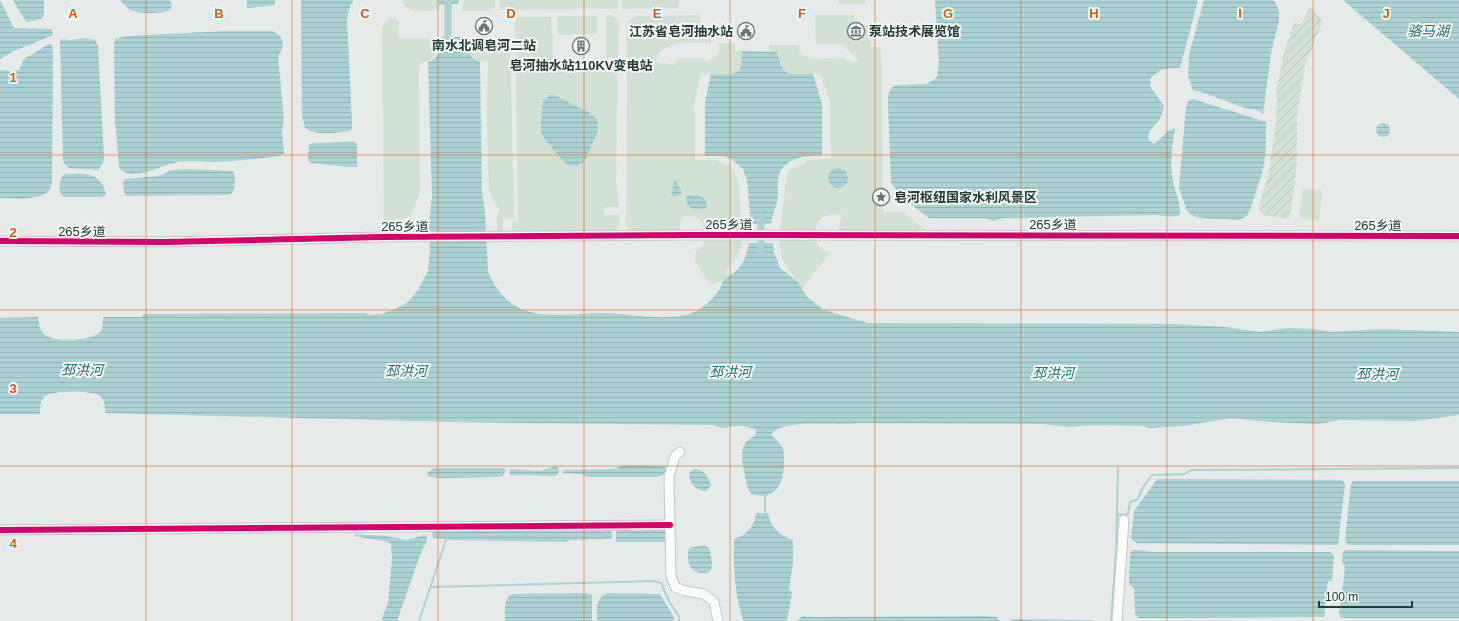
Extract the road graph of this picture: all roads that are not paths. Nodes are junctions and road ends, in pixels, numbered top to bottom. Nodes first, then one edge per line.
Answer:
1 (1459, 236) edge
2 (0, 241) edge
3 (680, 452) dead end
4 (1124, 520) dead end
5 (670, 525) junction
6 (0, 530) edge
7 (718, 621) edge
8 (1117, 621) edge

1 - 2 street, 265乡道
3 - 5 street
4 - 8 street
5 - 6 street
5 - 7 street

